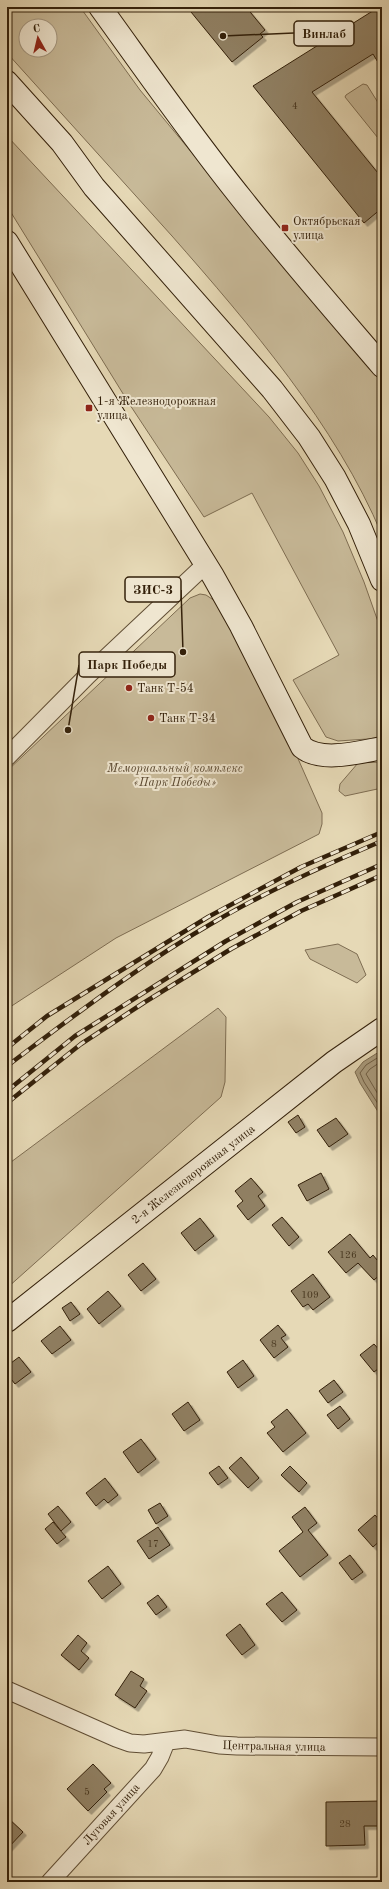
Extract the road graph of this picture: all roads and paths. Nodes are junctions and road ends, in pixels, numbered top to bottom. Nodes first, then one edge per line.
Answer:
1 (100, 7) edge
2 (7, 82) edge
3 (7, 105) edge
4 (94, 187) junction
5 (7, 242) edge
6 (382, 366) edge
7 (206, 564) junction
8 (382, 580) edge
9 (382, 748) edge
10 (7, 757) edge
11 (382, 1029) edge
12 (7, 1321) edge
13 (7, 1690) edge
14 (166, 1742) junction
15 (382, 1748) edge
16 (50, 1882) edge

1 - 6 street
2 - 4 street
3 - 4 street
4 - 8 street
5 - 7 street
7 - 9 street
7 - 10 street
11 - 12 street, 2-я Железнодорожная улица
13 - 14 street, Центральная улица
14 - 15 street, Центральная улица
14 - 16 street, Луговая улица

